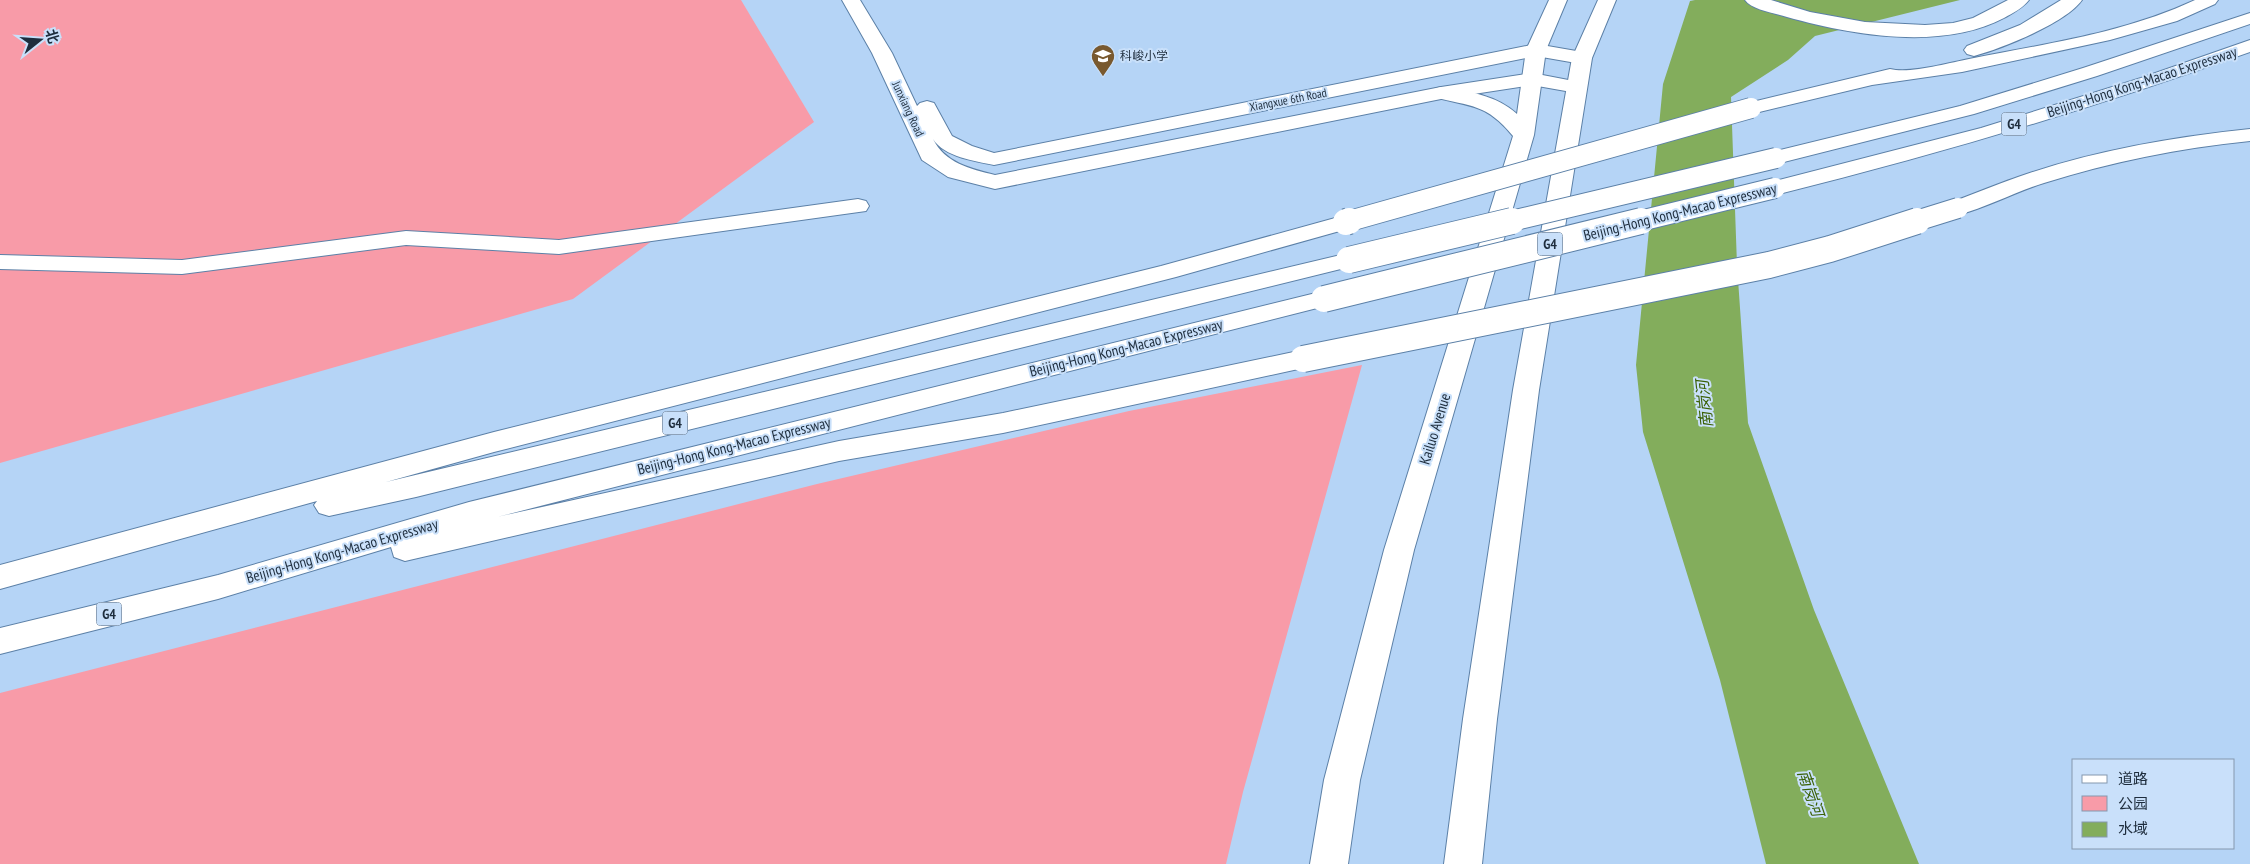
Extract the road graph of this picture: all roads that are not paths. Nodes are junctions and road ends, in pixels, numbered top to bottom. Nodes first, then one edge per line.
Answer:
1 (851, 0) edge
2 (872, 0) edge
3 (1558, 0) edge
4 (1606, 0) edge
5 (1754, 0) edge
6 (2020, 0) edge
7 (2073, 0) edge
8 (2209, 0) edge
9 (2250, 18) edge
10 (2250, 46) edge
11 (1536, 50) junction
12 (1582, 58) junction
13 (1532, 79) junction
14 (1874, 80) junction
15 (1577, 87) junction
16 (1441, 93) junction
17 (2248, 123) edge
18 (1524, 135) junction
19 (994, 159) joint
20 (995, 182) joint
21 (858, 206) dead end
22 (0, 262) edge
23 (0, 577) edge
24 (218, 587) junction
25 (0, 641) edge
26 (1329, 864) edge
27 (1464, 864) edge

1 - 20 main road, Junxiang Road
2 - 19 main road, Junxiang Road
3 - 11 main road, Kailuo Avenue
4 - 12 main road
5 - 6 main road
7 - 14 main road
8 - 14 main road
9 - 23 main road, Beijing-Hong Kong-Macao Expressway / G4, bridge
10 - 24 main road, Beijing-Hong Kong-Macao Expressway / G4, bridge
11 - 12 main road, Xiangxue 6th Road
11 - 13 main road, Kailuo Avenue
11 - 19 main road, Xiangxue 6th Road
12 - 15 main road
13 - 15 main road, Xiangxue 6th Road
13 - 16 main road, Xiangxue 6th Road
13 - 18 main road, Kailuo Avenue
14 - 23 main road, bridge
15 - 27 main road
16 - 18 main road
16 - 20 main road, Xiangxue 6th Road
17 - 24 main road, bridge
18 - 26 main road, Kailuo Avenue
21 - 22 main road
24 - 25 main road, Beijing-Hong Kong-Macao Expressway / G4

